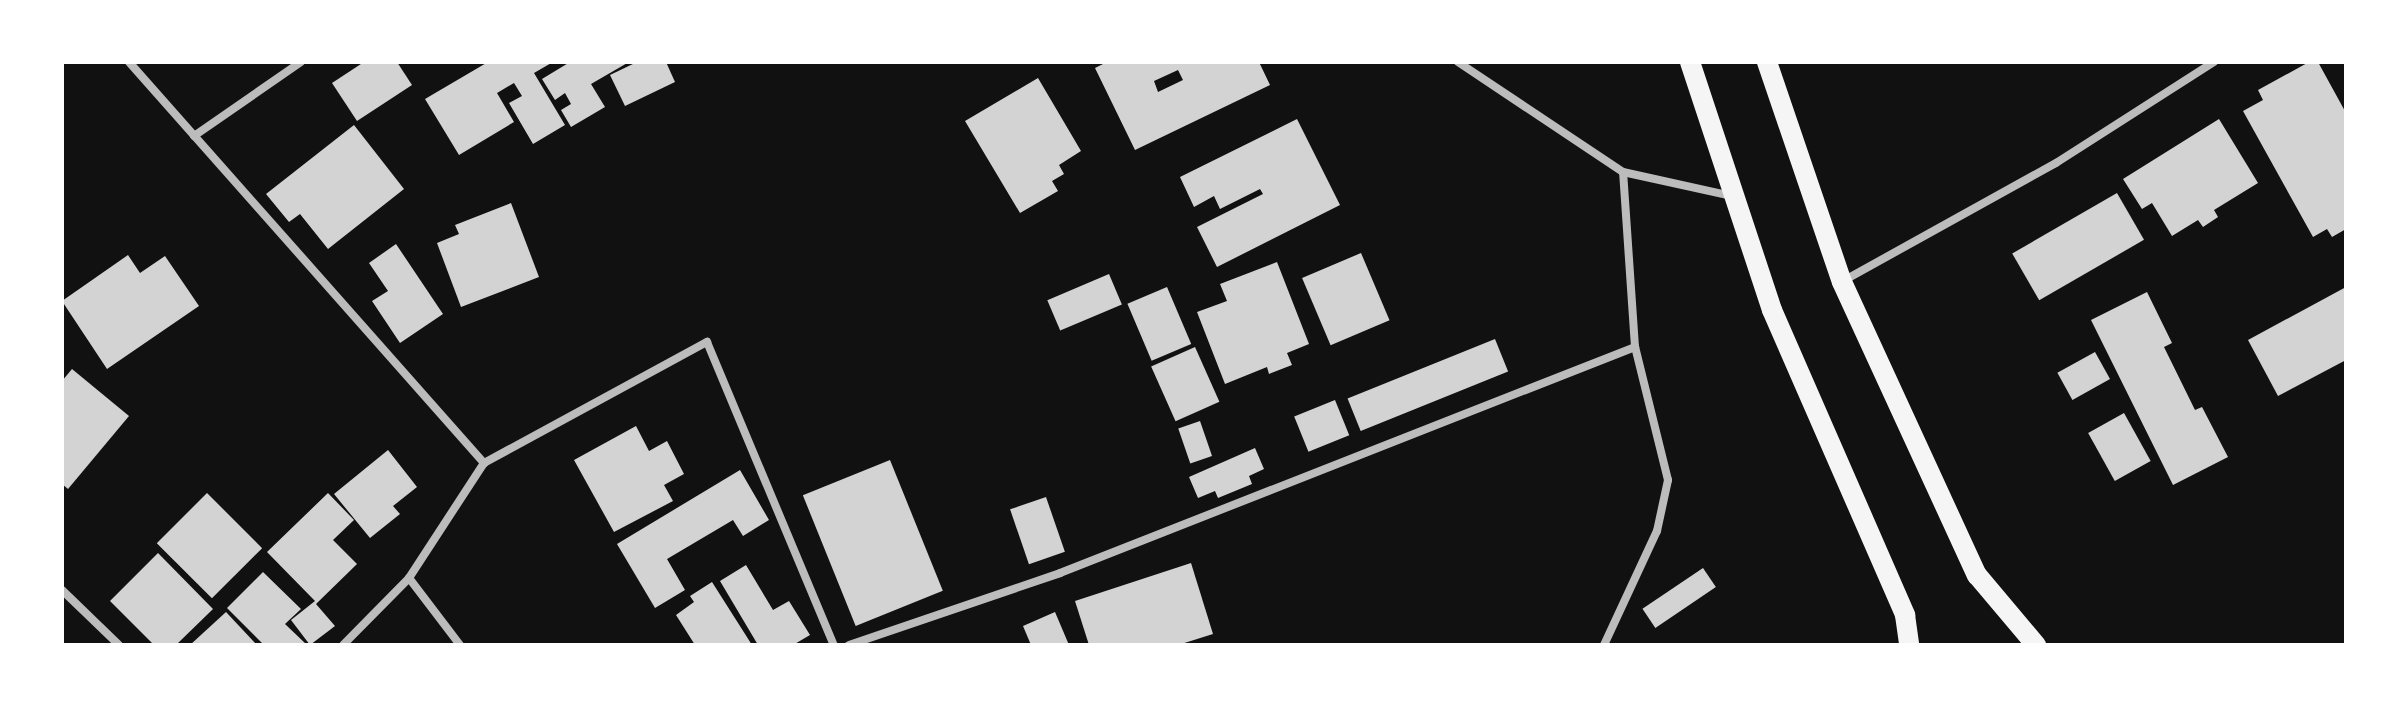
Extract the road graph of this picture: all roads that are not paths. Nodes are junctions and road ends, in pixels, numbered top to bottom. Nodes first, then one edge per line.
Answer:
1 (129, 62) edge
2 (301, 62) edge
3 (1458, 62) edge
4 (1690, 62) edge
5 (1767, 62) edge
6 (2214, 62) edge
7 (194, 136) junction
8 (1623, 172) junction
9 (1734, 196) junction
10 (1842, 282) junction
11 (1635, 347) junction
12 (484, 463) junction
13 (409, 578) junction
14 (62, 590) edge
15 (119, 645) edge
16 (343, 645) edge
17 (460, 645) edge
18 (834, 645) edge
19 (849, 645) edge
20 (1604, 645) edge
21 (1909, 645) edge
22 (2036, 645) edge

1 - 7 street
2 - 7 street
3 - 8 street
4 - 9 main road
5 - 10 main road
6 - 10 street
7 - 12 street
8 - 9 street
8 - 11 street
9 - 21 main road
10 - 22 main road
11 - 19 street
11 - 20 street
12 - 13 street
12 - 18 street
13 - 16 street
13 - 17 street
14 - 15 street

